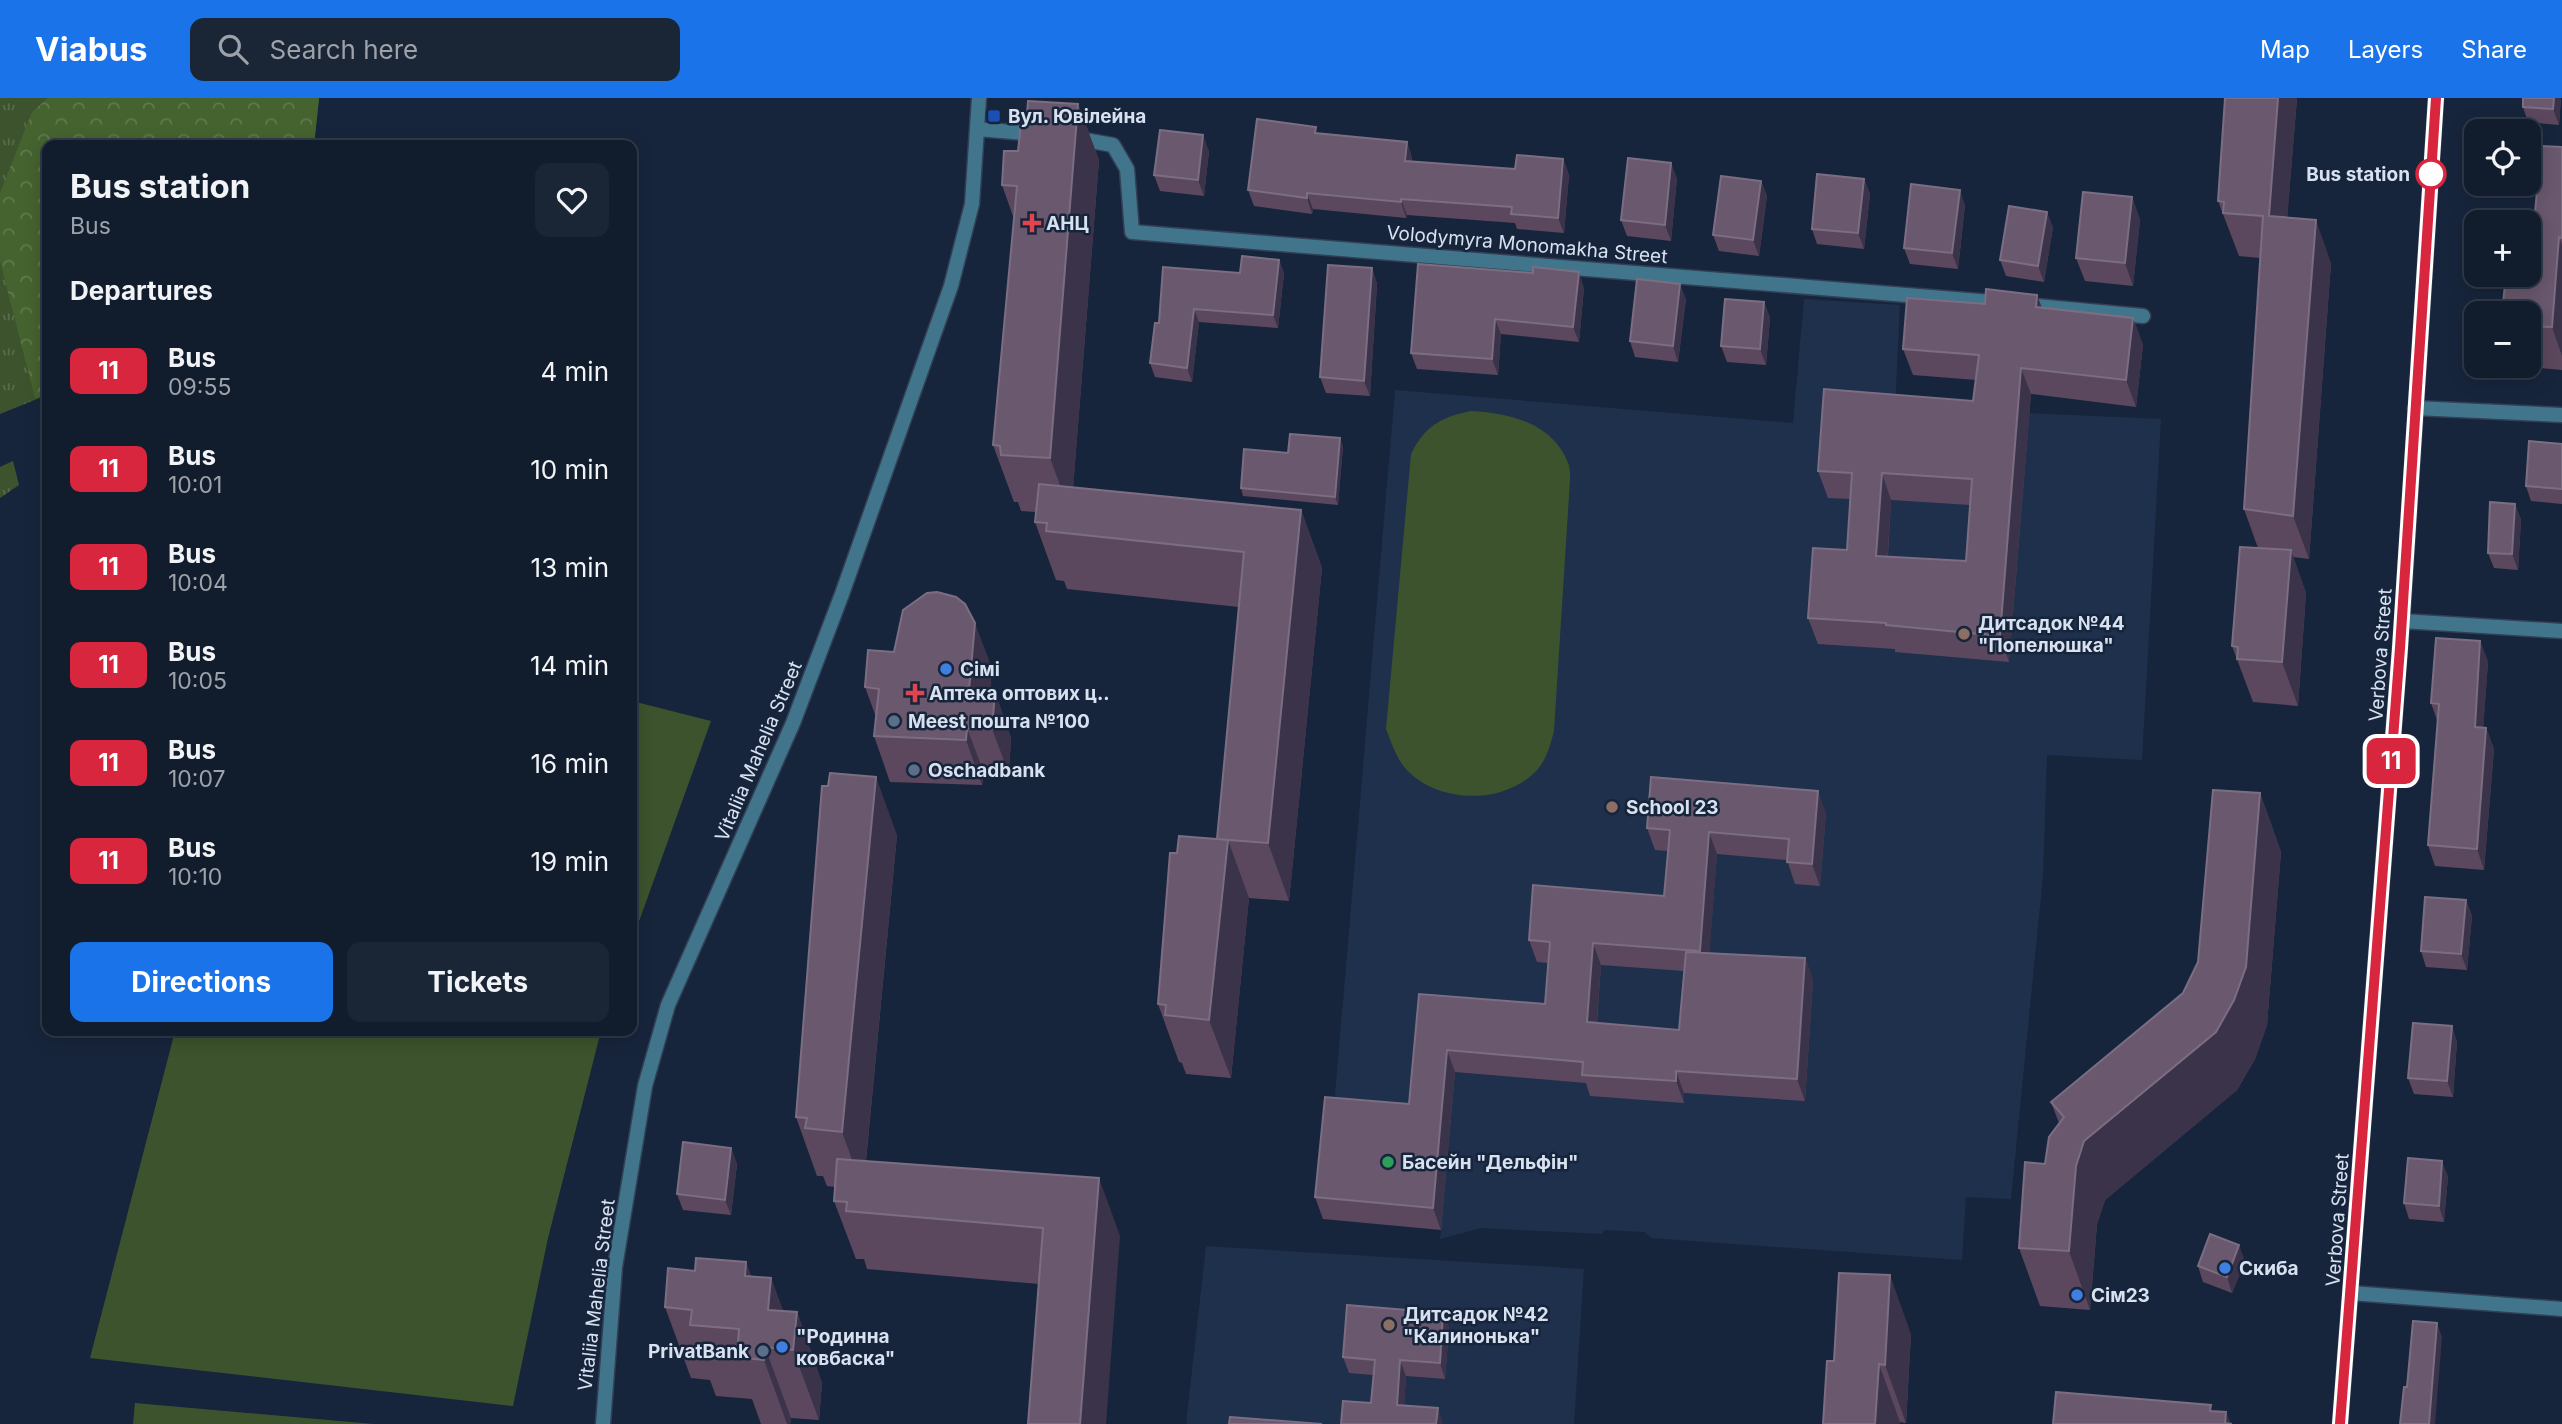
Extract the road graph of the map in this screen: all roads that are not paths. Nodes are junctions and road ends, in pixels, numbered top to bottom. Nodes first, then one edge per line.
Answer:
1 (979, 98) edge
2 (2436, 98) edge
3 (978, 129) junction
4 (2143, 316) dead end
5 (2415, 408) junction
6 (2562, 415) edge
7 (2402, 621) junction
8 (2562, 631) edge
9 (2351, 1293) junction
10 (2562, 1309) edge
11 (603, 1424) edge
12 (2340, 1424) edge

1 - 3 street, Vitaliia Mahelia Street
2 - 5 street, Verbova Street
3 - 4 street, Volodymyra Monomakha Street
3 - 11 street, Vitaliia Mahelia Street
5 - 6 street
5 - 7 street, Verbova Street
7 - 8 street
7 - 9 street, Verbova Street
9 - 10 street
9 - 12 street, Verbova Street

